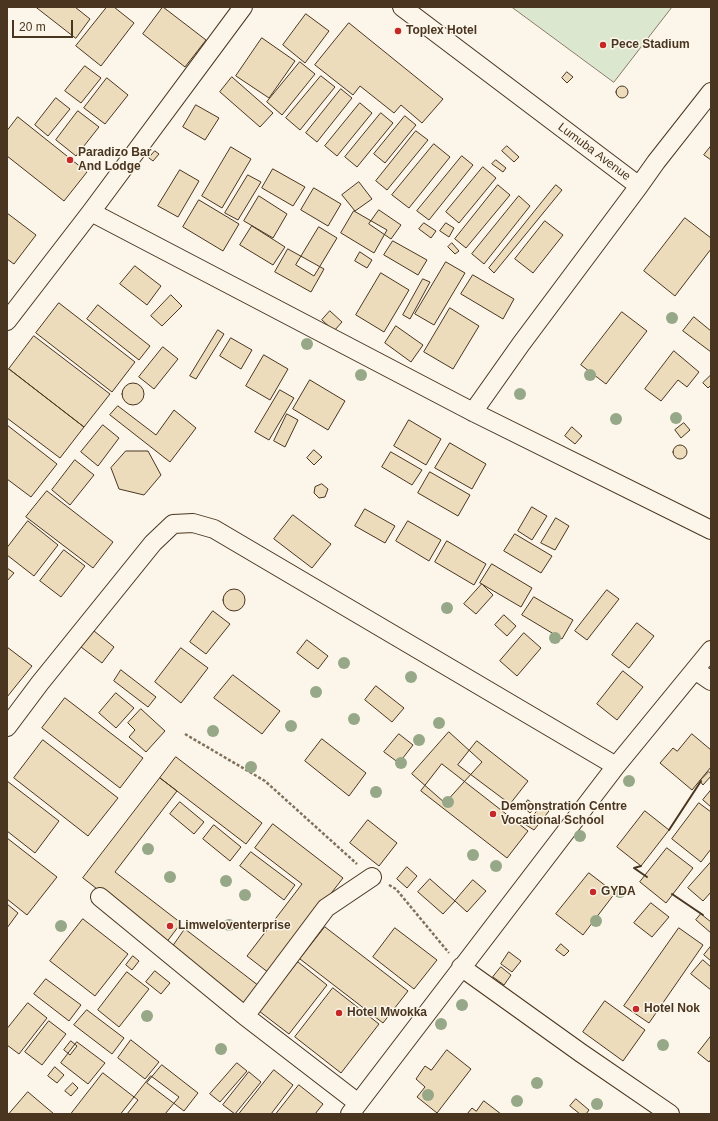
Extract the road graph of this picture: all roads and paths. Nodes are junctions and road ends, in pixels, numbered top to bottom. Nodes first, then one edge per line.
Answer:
1 (243, 7) edge
2 (402, 7) edge
3 (711, 92) edge
4 (639, 186) junction
5 (91, 212) junction
6 (7, 321) edge
7 (473, 412) junction
8 (711, 530) edge
9 (711, 650) edge
10 (695, 670) junction
11 (711, 681) edge
12 (7, 727) edge
13 (185, 734) dead end
14 (616, 766) junction
15 (372, 877) junction
16 (100, 897) dead end
17 (461, 967) junction
18 (245, 1016) junction
19 (354, 1108) edge
20 (670, 1114) edge

1 - 5 street
2 - 4 street, Lumuba Avenue
3 - 4 street
4 - 7 street, Lumuba Avenue
5 - 6 street
5 - 7 street
7 - 8 street
9 - 10 street
10 - 11 street
10 - 14 street
12 - 14 street
13 - 15 path
14 - 17 street
15 - 17 path
15 - 18 street
16 - 18 street
17 - 19 street
17 - 20 street
18 - 19 street

